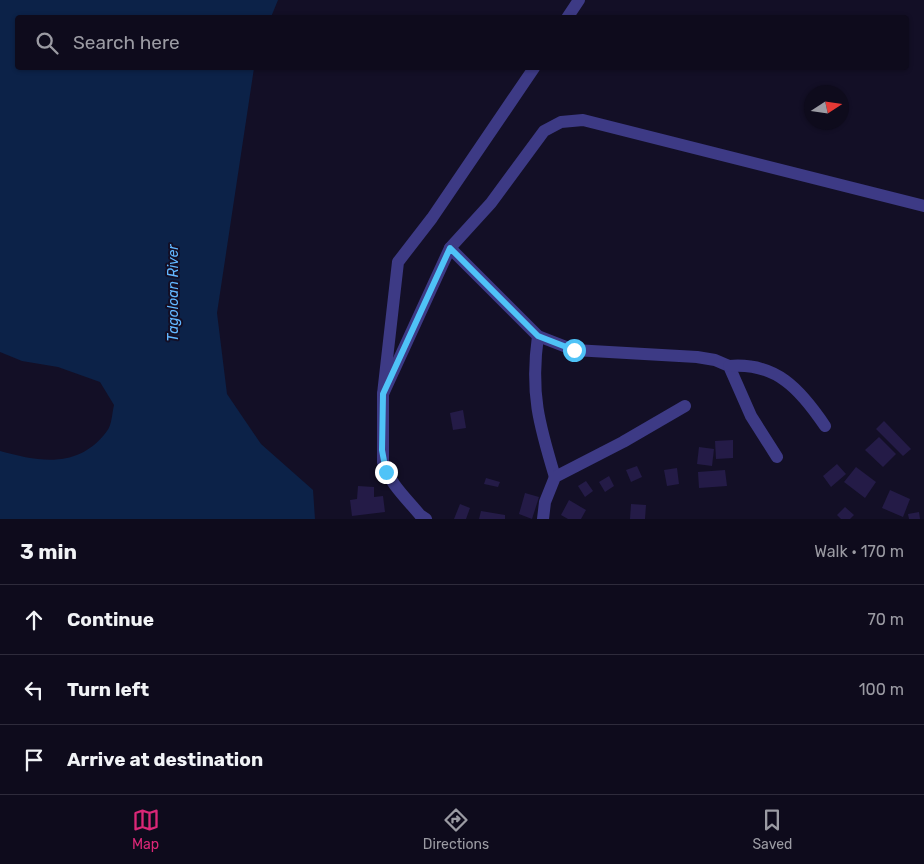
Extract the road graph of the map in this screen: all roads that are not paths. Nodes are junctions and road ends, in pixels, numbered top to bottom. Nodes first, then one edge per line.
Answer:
1 (579, 0) edge
2 (569, 15) edge
3 (533, 70) edge
4 (924, 206) edge
5 (450, 248) junction
6 (538, 336) junction
7 (729, 366) junction
8 (383, 394) junction
9 (685, 406) dead end
10 (825, 426) dead end
11 (777, 457) dead end
12 (555, 477) junction
13 (422, 518) edge
14 (543, 519) edge

1 - 2 street
3 - 8 street
4 - 5 street
5 - 6 street
5 - 8 street
6 - 7 street
6 - 12 street
7 - 10 street
7 - 11 street
8 - 13 street
9 - 12 street
12 - 14 street

